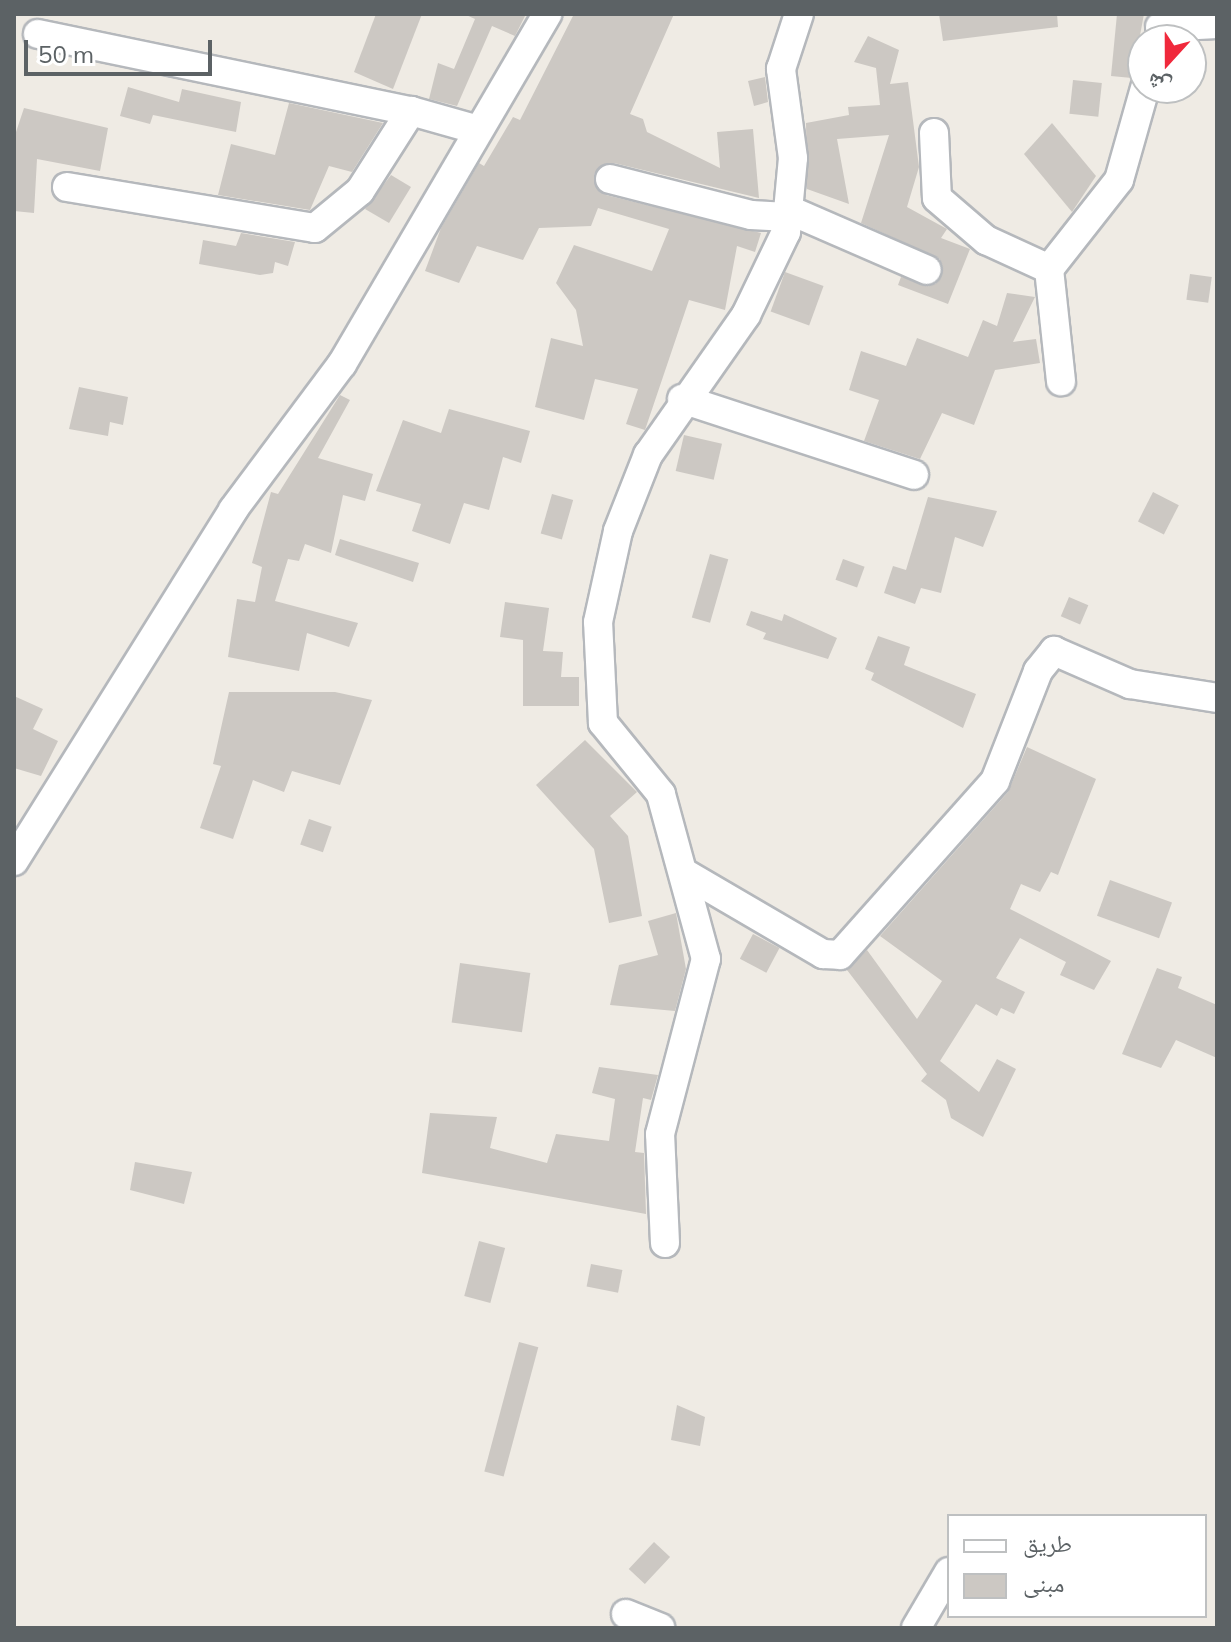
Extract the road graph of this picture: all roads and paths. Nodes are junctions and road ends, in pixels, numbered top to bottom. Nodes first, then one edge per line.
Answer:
1 (547, 14) edge
2 (799, 14) edge
3 (38, 34) dead end
4 (1140, 104) edge
5 (411, 111) junction
6 (478, 130) junction
7 (934, 133) dead end
8 (610, 179) dead end
9 (67, 187) dead end
10 (789, 213) junction
11 (1049, 269) junction
12 (927, 270) dead end
13 (1061, 381) dead end
14 (682, 399) junction
15 (914, 475) dead end
16 (1217, 698) edge
17 (14, 861) edge
18 (686, 874) junction
19 (665, 1243) dead end
20 (947, 1575) edge
21 (626, 1614) dead end
22 (660, 1628) edge
23 (916, 1628) edge

1 - 6 street
2 - 10 street
3 - 5 street
4 - 11 street
5 - 6 street
5 - 9 street
6 - 17 street
7 - 11 street
8 - 10 street
10 - 12 street
10 - 14 street
11 - 13 street
14 - 15 street
14 - 18 street
16 - 18 street
18 - 19 street
20 - 23 street
21 - 22 street

